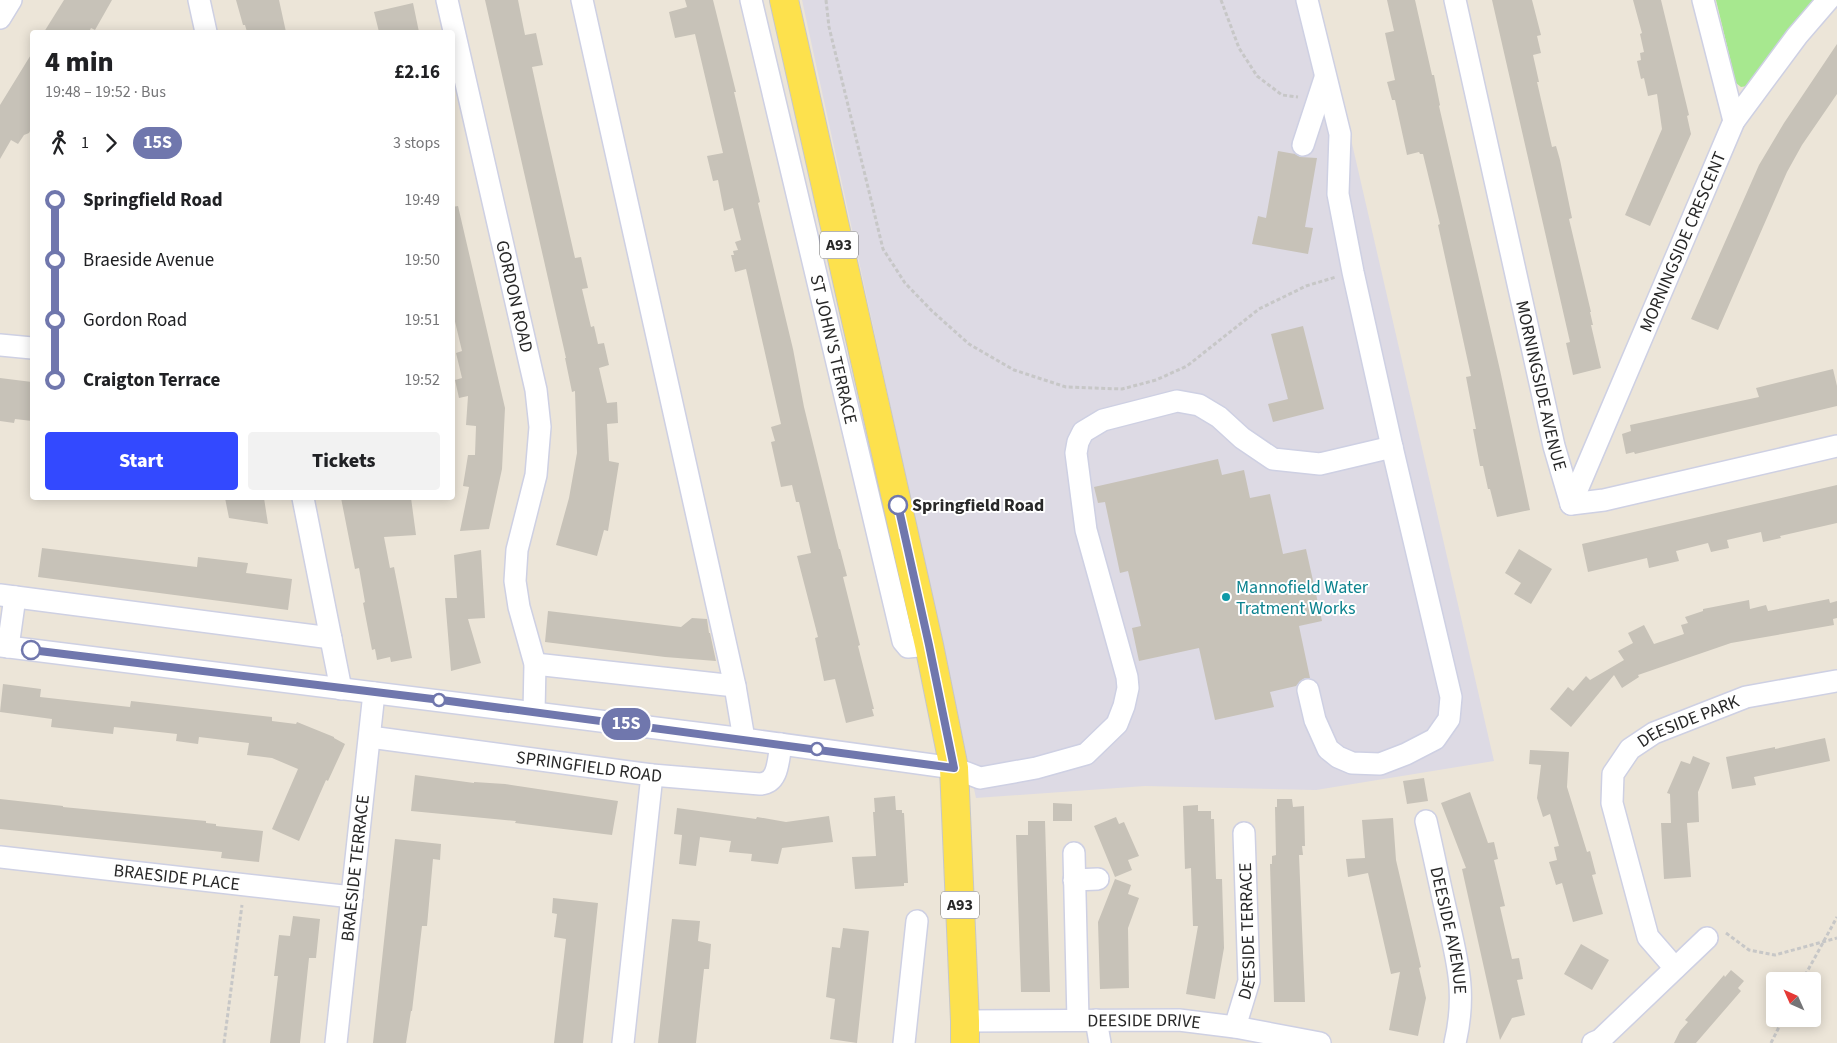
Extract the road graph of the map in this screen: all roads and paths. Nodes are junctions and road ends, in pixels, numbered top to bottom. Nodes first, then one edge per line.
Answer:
1 (11, 0) edge
2 (199, 0) edge
3 (447, 0) edge
4 (582, 0) edge
5 (751, 0) edge
6 (784, 0) edge
7 (826, 0) edge
8 (1221, 0) edge
9 (1307, 0) edge
10 (1455, 0) edge
11 (1703, 0) edge
12 (1828, 0) edge
13 (0, 18) edge
14 (206, 30) edge
15 (454, 30) edge
16 (455, 35) edge
17 (1325, 78) junction
18 (1734, 121) junction
19 (1303, 145) dead end
20 (1353, 272) junction
21 (0, 344) edge
22 (30, 348) edge
23 (1392, 446) junction
24 (1837, 446) edge
25 (303, 500) edge
26 (1571, 504) junction
27 (8, 596) edge
28 (331, 638) junction
29 (929, 645) junction
30 (4, 646) edge
31 (535, 664) junction
32 (1836, 681) edge
33 (735, 686) junction
34 (341, 689) junction
35 (1308, 690) dead end
36 (374, 693) junction
37 (534, 712) junction
38 (370, 737) junction
39 (744, 739) junction
40 (781, 744) junction
41 (954, 768) junction
42 (652, 775) junction
43 (1426, 821) dead end
44 (1244, 833) dead end
45 (1074, 853) dead end
46 (0, 857) edge
47 (1098, 879) dead end
48 (1074, 880) junction
49 (245, 884) junction
50 (352, 897) junction
51 (1837, 917) edge
52 (917, 921) dead end
53 (1714, 934) joint
54 (1837, 938) edge
55 (1823, 942) junction
56 (1675, 968) junction
57 (1807, 972) edge
58 (1087, 1020) junction
59 (1234, 1027) junction
60 (1778, 1028) edge
61 (965, 1032) edge
62 (224, 1043) edge
63 (336, 1043) edge
64 (623, 1043) edge
65 (904, 1043) edge
66 (1100, 1043) edge
67 (1320, 1043) edge
68 (1455, 1043) edge
69 (1593, 1043) edge
70 (1770, 1043) edge

1 - 13 street
2 - 14 street
3 - 15 street, GORDON ROAD
4 - 33 street
5 - 29 street, ST JOHN'S TERRACE
6 - 29 main road, ST JOHN'S TERRACE / A93
7 - 20 path
8 - 17 path
9 - 17 street
10 - 26 street, MORNINGSIDE AVENUE
11 - 18 street
12 - 18 street, MORNINGSIDE CRESCENT
16 - 31 street, GORDON ROAD
17 - 19 street
17 - 20 street
18 - 26 street, MORNINGSIDE CRESCENT
20 - 23 street
21 - 22 street
23 - 35 street
23 - 41 street
24 - 26 street
25 - 28 street
27 - 28 street
27 - 30 street
28 - 34 street
29 - 41 main road, ST JOHN'S TERRACE / A93
30 - 34 street
31 - 33 street
31 - 37 street, GORDON ROAD
32 - 56 street, DEESIDE PARK
33 - 39 street
34 - 36 street
36 - 37 street
36 - 38 street, BRAESIDE TERRACE
37 - 39 street
38 - 42 street, SPRINGFIELD ROAD
38 - 50 street, BRAESIDE TERRACE
39 - 40 street
40 - 41 street
40 - 42 street, SPRINGFIELD ROAD
41 - 61 main road, A93
42 - 64 street
43 - 68 street, DEESIDE AVENUE
44 - 59 street, DEESIDE TERRACE
45 - 48 street
46 - 49 street, BRAESIDE PLACE
47 - 48 street
48 - 58 street
49 - 50 street, BRAESIDE PLACE
49 - 62 path
50 - 63 street, BRAESIDE TERRACE
51 - 55 path
52 - 65 street
53 - 55 path
53 - 56 street
54 - 55 path
55 - 57 path
56 - 69 street
58 - 59 street, DEESIDE DRIVE
58 - 61 street, DEESIDE DRIVE
58 - 66 street
59 - 67 street, DEESIDE DRIVE
60 - 70 path

